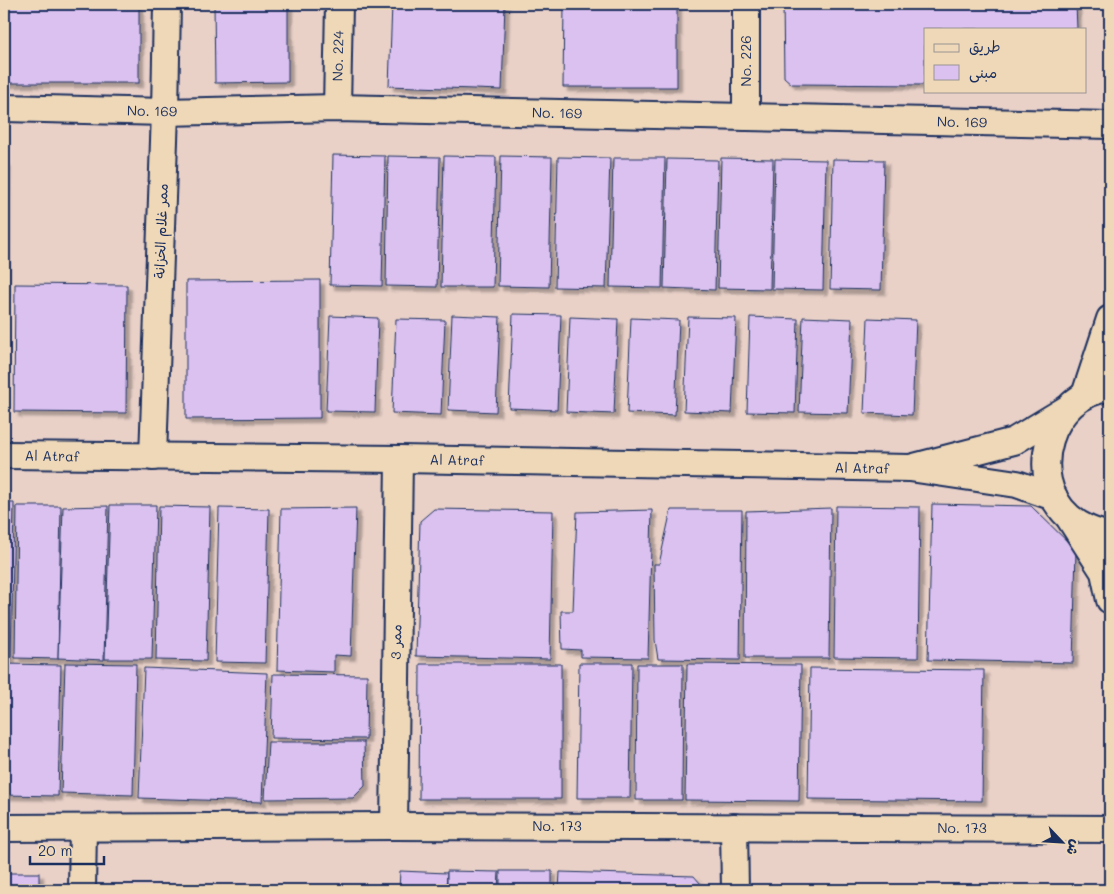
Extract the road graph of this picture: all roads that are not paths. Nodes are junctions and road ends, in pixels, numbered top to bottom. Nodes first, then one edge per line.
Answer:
1 (167, 4) edge
2 (339, 4) edge
3 (746, 4) edge
4 (4, 108) edge
5 (337, 108) junction
6 (165, 112) junction
7 (746, 118) junction
8 (1110, 125) edge
9 (1110, 319) edge
10 (1110, 388) edge
11 (1076, 402) junction
12 (4, 455) edge
13 (152, 457) junction
14 (399, 459) junction
15 (910, 468) junction
16 (1061, 507) junction
17 (1110, 536) edge
18 (1110, 600) edge
19 (394, 826) junction
20 (734, 827) junction
21 (4, 828) edge
22 (83, 828) junction
23 (1110, 829) edge
24 (82, 890) edge
25 (735, 890) edge

1 - 6 street, ممر غلام الخزانة
2 - 5 street, No. 224
3 - 7 street, No. 226
4 - 6 street, No. 169
5 - 6 street, No. 169
5 - 7 street, No. 169
6 - 13 street, ممر غلام الخزانة
7 - 8 street, No. 169
9 - 11 street
10 - 11 street
11 - 15 street
11 - 16 street
12 - 13 street, Al Atraf
13 - 14 street, Al Atraf
14 - 15 street, Al Atraf
14 - 19 street, ممر 3
15 - 16 street
16 - 17 street
16 - 18 street
19 - 20 street, No. 173
19 - 22 street, No. 173
20 - 23 street, No. 173
20 - 25 street
21 - 22 street, No. 173
22 - 24 street

